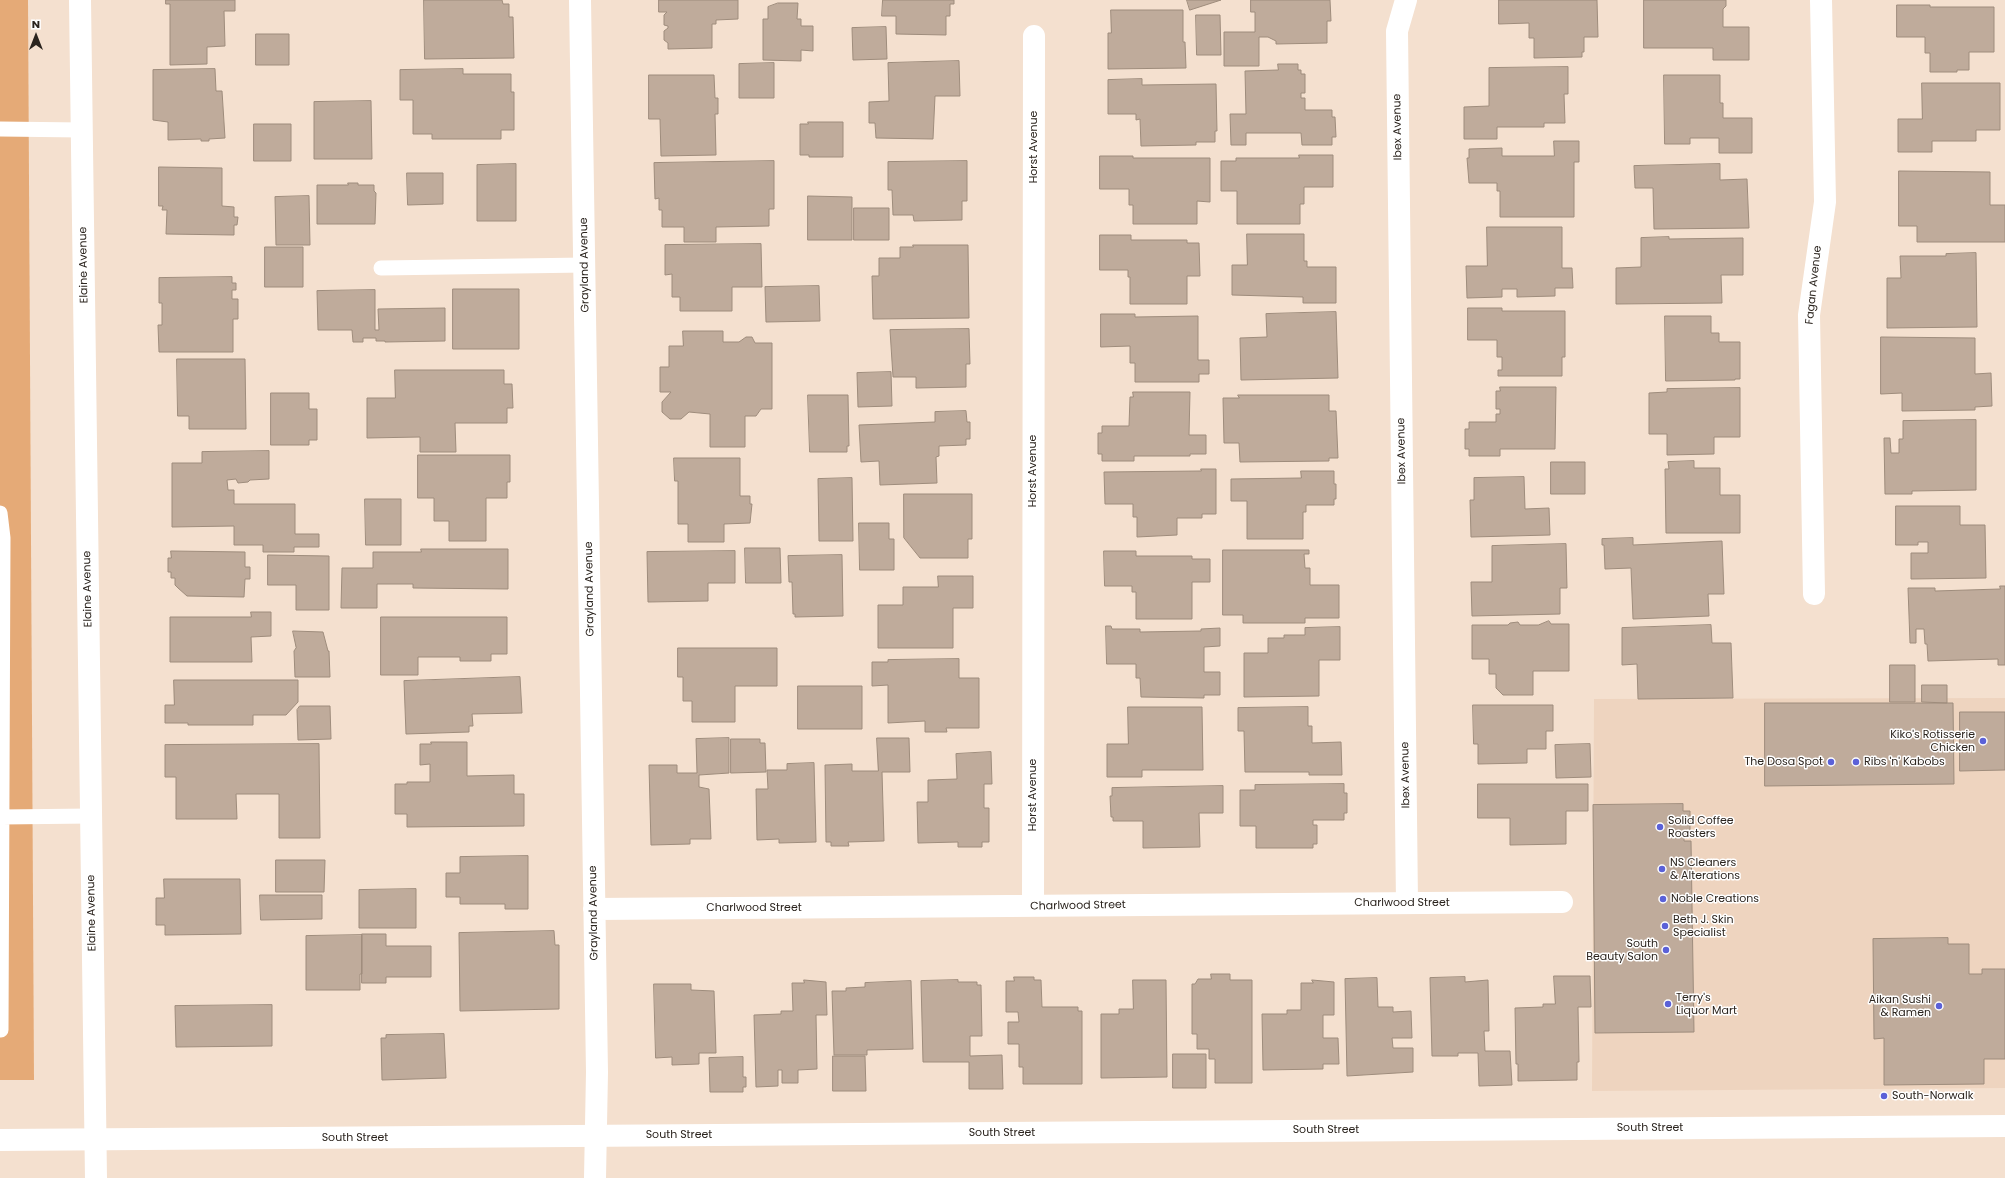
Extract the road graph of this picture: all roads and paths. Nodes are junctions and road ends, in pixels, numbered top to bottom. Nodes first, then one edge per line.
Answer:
1 (80, 0) edge
2 (580, 0) edge
3 (1406, 0) edge
4 (1821, 0) edge
5 (1034, 36) dead end
6 (0, 129) edge
7 (82, 130) junction
8 (585, 265) junction
9 (381, 268) dead end
10 (0, 513) edge
11 (1814, 594) dead end
12 (91, 816) junction
13 (2, 818) junction
14 (1562, 902) dead end
15 (1407, 903) junction
16 (1033, 906) junction
17 (594, 909) junction
18 (1, 1030) dead end
19 (2005, 1126) edge
20 (595, 1136) junction
21 (95, 1139) junction
22 (0, 1140) edge
23 (96, 1178) edge
24 (595, 1178) edge

1 - 7 street, Elaine Avenue
2 - 8 street, Grayland Avenue
3 - 15 street, Ibex Avenue
4 - 11 street, Fagan Avenue
5 - 16 street, Horst Avenue
6 - 7 lane
7 - 12 street, Elaine Avenue
8 - 9 lane
8 - 17 street, Grayland Avenue
10 - 13 lane
12 - 13 lane
12 - 21 street, Elaine Avenue
13 - 18 lane
14 - 15 street, Charlwood Street
15 - 16 street, Charlwood Street
16 - 17 street, Charlwood Street
17 - 20 street, Grayland Avenue
19 - 20 street, South Street
20 - 21 street, South Street
20 - 24 street, Grayland Avenue
21 - 22 street, South Street
21 - 23 street, Elaine Avenue

